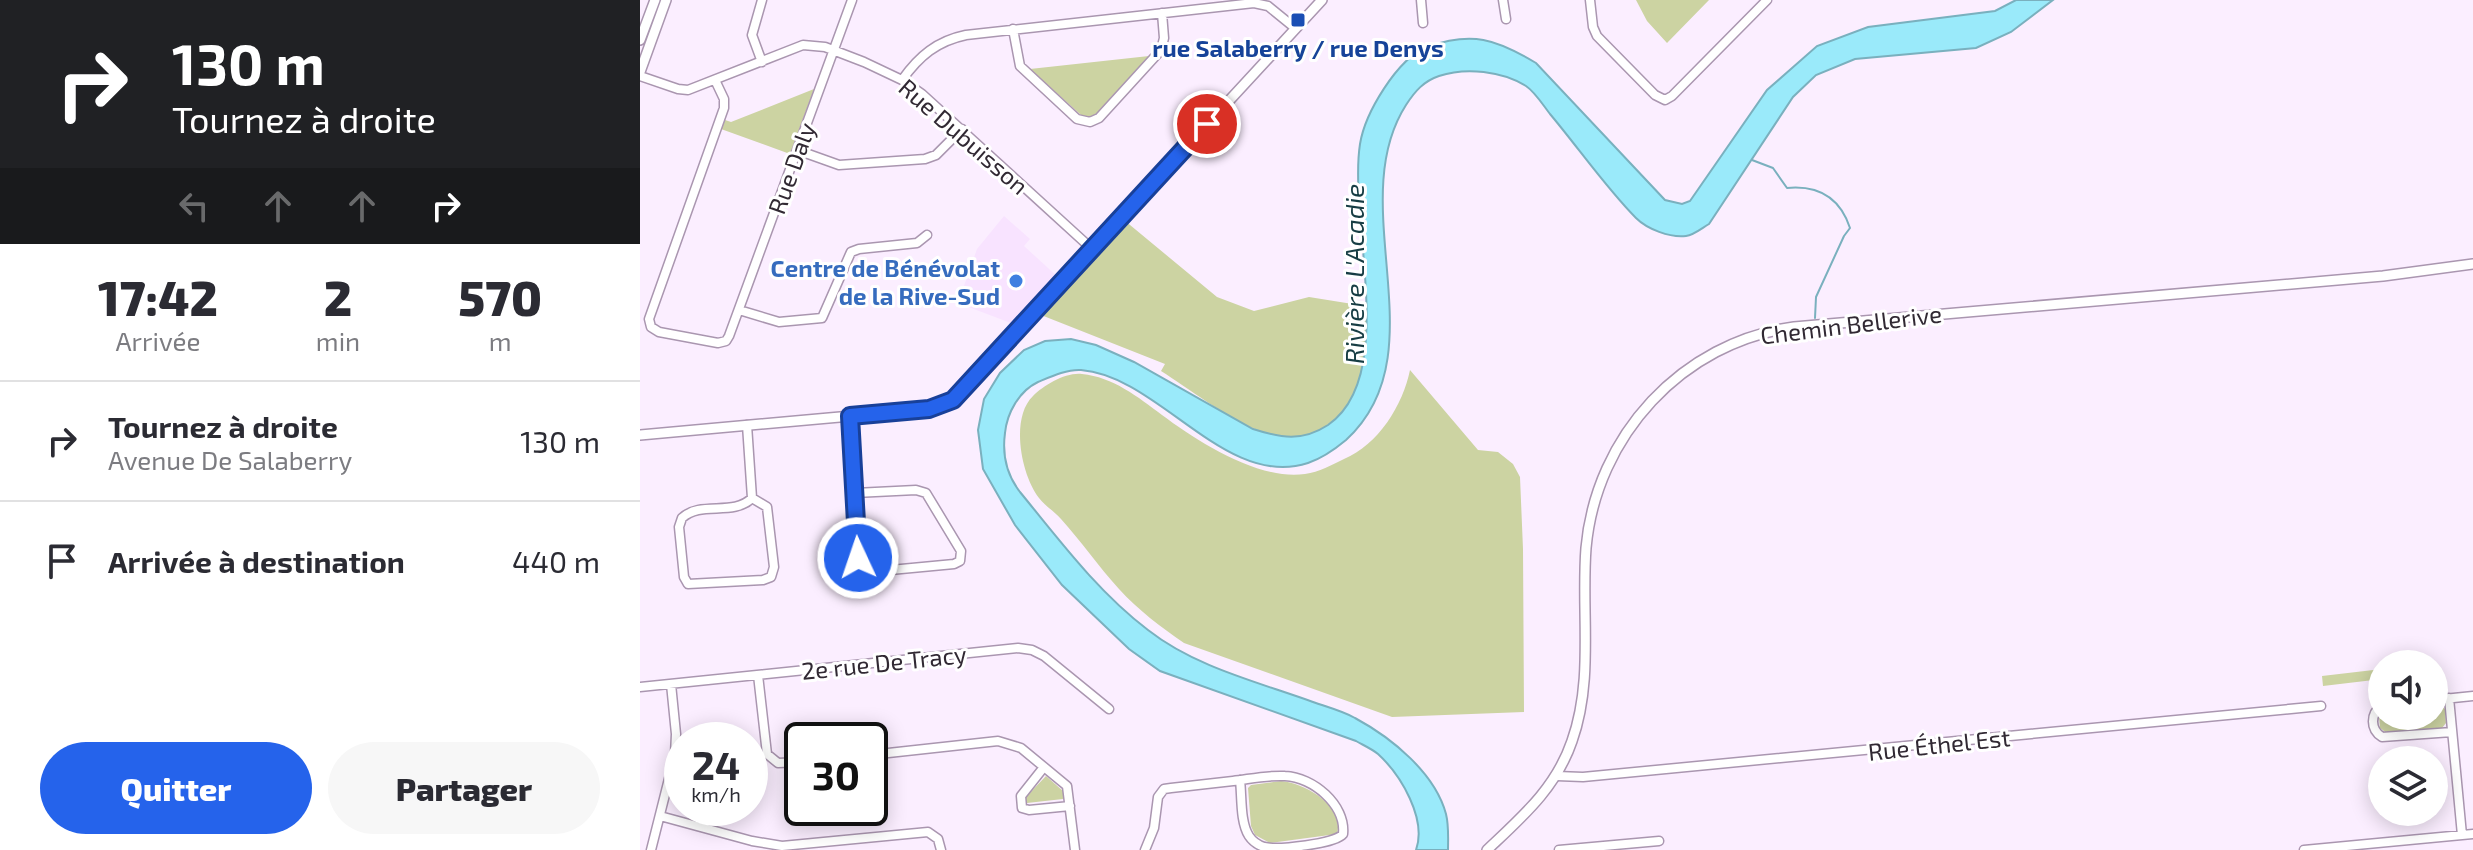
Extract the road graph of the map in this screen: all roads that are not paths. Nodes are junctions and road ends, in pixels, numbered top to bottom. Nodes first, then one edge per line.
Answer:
1 (655, 0) edge
2 (666, 0) edge
3 (762, 0) edge
4 (852, 0) edge
5 (1322, 0) edge
6 (1421, 0) edge
7 (1503, 0) edge
8 (1590, 0) edge
9 (1767, 0) edge
10 (1162, 13) junction
11 (1506, 19) dead end
12 (1423, 23) dead end
13 (1295, 28) junction
14 (1013, 29) junction
15 (640, 40) edge
16 (833, 50) junction
17 (762, 62) junction
18 (640, 74) edge
19 (715, 80) junction
20 (902, 80) junction
21 (962, 129) junction
22 (797, 150) junction
23 (927, 235) dead end
24 (1092, 249) junction
25 (2473, 264) edge
26 (739, 310) junction
27 (850, 416) junction
28 (747, 425) junction
29 (640, 435) edge
30 (855, 493) junction
31 (752, 498) junction
32 (758, 675) junction
33 (671, 684) junction
34 (640, 687) edge
35 (2473, 696) edge
36 (2449, 698) joint
37 (2321, 706) dead end
38 (1109, 709) dead end
39 (2376, 730) edge
40 (2452, 732) junction
41 (888, 753) edge
42 (784, 763) edge
43 (1044, 767) junction
44 (1557, 776) junction
45 (1240, 780) junction
46 (1070, 806) junction
47 (660, 816) junction
48 (2473, 834) edge
49 (2462, 835) junction
50 (1659, 841) dead end
51 (651, 850) edge
52 (941, 850) edge
53 (1075, 850) edge
54 (1145, 850) edge
55 (1487, 850) edge
56 (1559, 850) edge
57 (2304, 850) edge

1 - 15 street
2 - 18 street
3 - 17 street
4 - 16 street, Rue Daly
5 - 13 street
6 - 12 street
7 - 11 street
8 - 9 street
10 - 13 street
10 - 14 street
10 - 14 street
13 - 24 street
14 - 20 street
16 - 17 street, Rue Dubuisson
16 - 20 street, Rue Dubuisson
16 - 22 street, Rue Daly
17 - 19 street, Rue Dubuisson
18 - 19 street, Rue Dubuisson
19 - 26 street, Rue Daly
20 - 21 street, Rue Dubuisson
21 - 22 street
21 - 24 street, Rue Dubuisson
22 - 26 street, Rue Daly
23 - 26 street
24 - 27 street
25 - 44 street, Chemin Bellerive
27 - 28 street
27 - 30 street
28 - 29 street
28 - 31 street
30 - 30 street
31 - 31 street
32 - 33 street, 2e rue De Tracy
32 - 38 street, 2e rue De Tracy
32 - 42 street
33 - 34 street, 2e rue De Tracy
33 - 47 street
35 - 36 street
36 - 40 street
37 - 44 street, Rue Éthel Est
39 - 40 street
40 - 49 street
41 - 43 street
43 - 46 street
43 - 46 street
44 - 55 street, Chemin Bellerive
45 - 45 street
45 - 54 street
46 - 53 street
47 - 51 street
47 - 52 street
48 - 49 street
49 - 57 street
50 - 56 street

